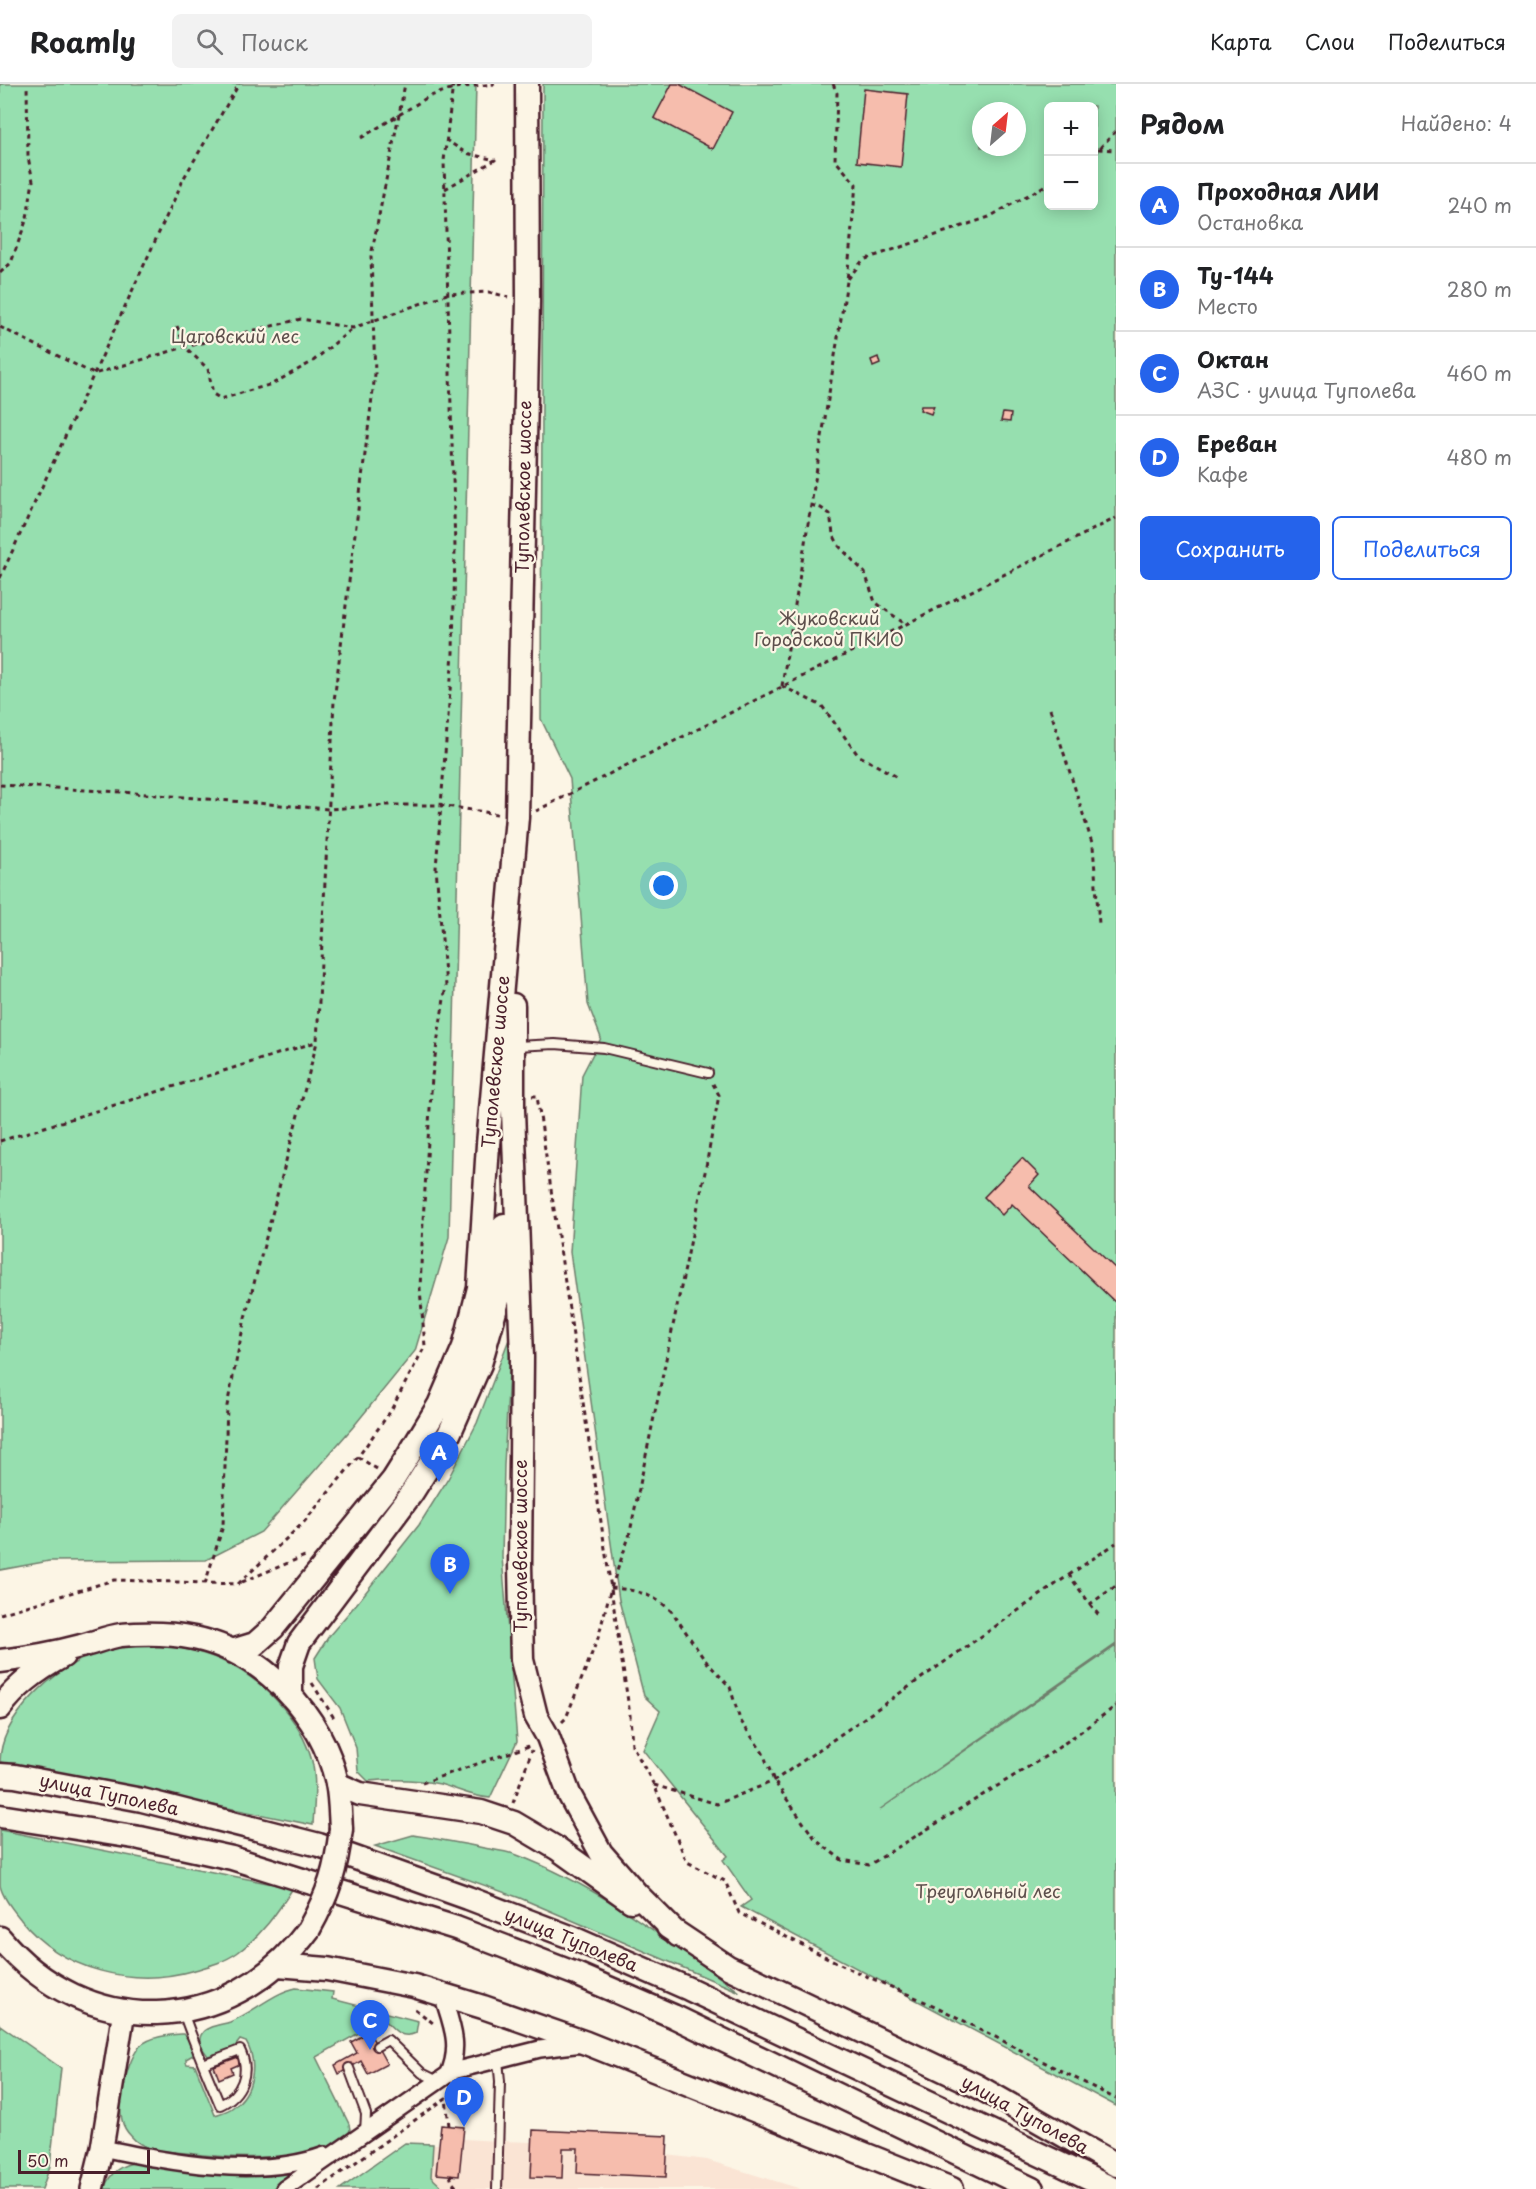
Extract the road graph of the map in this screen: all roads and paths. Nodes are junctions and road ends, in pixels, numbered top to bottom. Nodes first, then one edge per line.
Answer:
1 (27, 84) edge
2 (239, 84) edge
3 (405, 84) edge
4 (495, 84) edge
5 (527, 84) edge
6 (833, 84) edge
7 (453, 86) edge
8 (398, 115) junction
9 (1116, 131) edge
10 (361, 138) dead end
11 (447, 140) junction
12 (1098, 149) joint
13 (1116, 150) edge
14 (1044, 186) edge
15 (445, 189) junction
16 (0, 273) edge
17 (847, 281) junction
18 (447, 294) junction
19 (528, 301) junction
20 (374, 320) junction
21 (177, 326) dead end
22 (0, 327) edge
23 (353, 328) junction
24 (185, 347) junction
25 (94, 374) junction
26 (811, 505) junction
27 (1116, 518) edge
28 (0, 578) edge
29 (905, 624) junction
30 (782, 686) junction
31 (1050, 709) dead end
32 (899, 778) dead end
33 (0, 785) edge
34 (440, 805) junction
35 (329, 809) junction
36 (517, 817) junction
37 (511, 889) junction
38 (1099, 924) dead end
39 (317, 1042) junction
40 (514, 1046) junction
41 (708, 1073) joint
42 (513, 1103) junction
43 (0, 1142) edge
44 (1116, 1543) edge
45 (314, 1552) dead end
46 (1069, 1575) junction
47 (205, 1584) junction
48 (238, 1584) junction
49 (1116, 1586) edge
50 (611, 1588) junction
51 (1090, 1604) junction
52 (0, 1614) edge
53 (1101, 1618) dead end
54 (80, 1646) junction
55 (232, 1651) junction
56 (0, 1660) edge
57 (308, 1677) dead end
58 (291, 1694) junction
59 (1116, 1706) edge
60 (0, 1708) edge
61 (335, 1719) dead end
62 (548, 1737) junction
63 (0, 1775) edge
64 (774, 1781) junction
65 (337, 1784) junction
66 (654, 1785) junction
67 (414, 1786) dead end
68 (512, 1807) dead end
69 (0, 1816) edge
70 (678, 1935) junction
71 (0, 1938) edge
72 (278, 1965) junction
73 (442, 1994) junction
74 (410, 2007) dead end
75 (183, 2010) junction
76 (124, 2011) junction
77 (436, 2026) dead end
78 (586, 2043) junction
79 (377, 2046) dead end
80 (498, 2060) junction
81 (203, 2064) junction
82 (349, 2068) dead end
83 (443, 2078) junction
84 (446, 2098) junction
85 (1116, 2099) edge
86 (449, 2126) dead end
87 (365, 2132) junction
88 (102, 2148) junction
89 (345, 2148) junction
90 (1116, 2165) edge
91 (450, 2175) dead end
92 (92, 2189) edge
93 (284, 2189) edge
94 (318, 2189) edge
95 (458, 2189) edge
96 (497, 2189) edge
97 (952, 2189) edge
98 (1032, 2189) edge
99 (1113, 2189) edge

1 - 16 path
2 - 25 path
3 - 8 path
4 - 7 path
5 - 19 main road, Туполевское шоссе
6 - 17 path
7 - 8 path
7 - 11 path
8 - 10 path
8 - 20 path
9 - 12 path
11 - 15 path
11 - 15 path
12 - 13 path
14 - 17 path
15 - 18 path
17 - 26 path
18 - 19 path
18 - 20 path
18 - 34 path
19 - 36 main road, Туполевское шоссе
20 - 23 path
20 - 35 path
21 - 24 path
22 - 25 path
23 - 24 path
23 - 24 path
24 - 25 path
25 - 28 path
26 - 29 path
26 - 30 path
27 - 29 path
29 - 30 path
30 - 32 path
30 - 36 path
31 - 38 path
33 - 35 path
34 - 35 path
34 - 36 path
34 - 48 path
35 - 39 path
36 - 37 main road, Туполевское шоссе
37 - 40 main road, Туполевское шоссе
37 - 55 main road, Туполевское шоссе
39 - 43 path
39 - 47 path
40 - 41 lane
40 - 42 main road, Туполевское шоссе
41 - 50 path
42 - 50 path
42 - 58 main road, Туполевское шоссе
42 - 62 main road, Туполевское шоссе
44 - 46 path
45 - 48 path
46 - 51 path
46 - 64 path
47 - 48 path
47 - 52 path
49 - 51 path
50 - 62 path
50 - 64 path
50 - 66 path
51 - 53 path
54 - 55 main road
54 - 56 main road
54 - 60 main road
55 - 58 main road
57 - 61 path
58 - 65 main road
59 - 64 path
62 - 70 main road, Туполевское шоссе
63 - 99 main road, улица Туполева
64 - 66 path
65 - 70 main road
65 - 72 main road, bridge
66 - 85 path
67 - 68 path
69 - 98 main road, улица Туполева
70 - 90 main road, улица Туполева
71 - 76 main road
72 - 73 main road
72 - 75 main road
73 - 78 main road
73 - 83 street
74 - 77 path
75 - 76 main road
75 - 81 lane
76 - 88 street
78 - 80 street
78 - 97 main road
79 - 83 lane
80 - 83 street
80 - 96 lane
81 - 81 lane
82 - 87 lane
83 - 84 path
83 - 87 street
84 - 86 path
84 - 94 path
87 - 89 street
88 - 89 street
88 - 92 street
89 - 93 street
91 - 95 path

